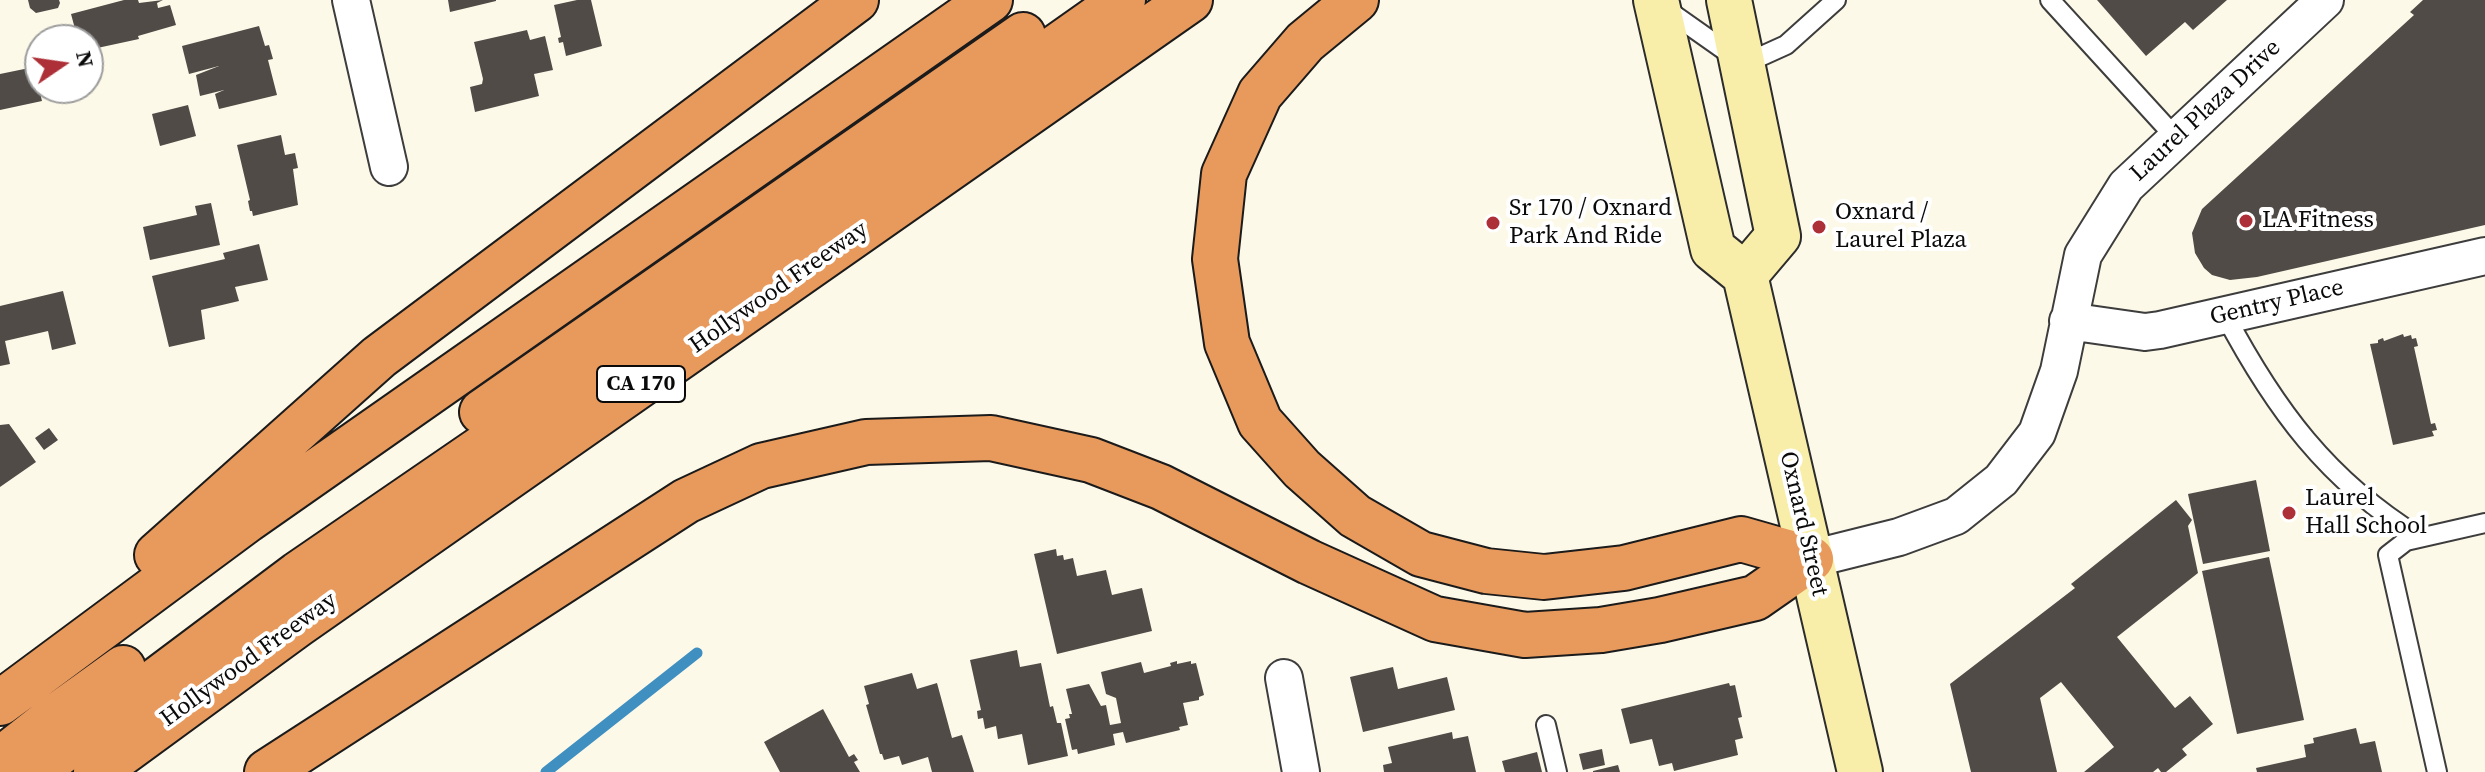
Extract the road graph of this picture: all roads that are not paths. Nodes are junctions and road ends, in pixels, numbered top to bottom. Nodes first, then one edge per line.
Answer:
1 (351, 0) edge
2 (856, 0) edge
3 (990, 0) edge
4 (1074, 0) edge
5 (1123, 0) edge
6 (1190, 0) edge
7 (1356, 0) edge
8 (1729, 0) edge
9 (1836, 0) edge
10 (2050, 0) edge
11 (2325, 0) edge
12 (1657, 2) edge
13 (1744, 64) junction
14 (2176, 138) junction
15 (389, 167) dead end
16 (2485, 256) edge
17 (1745, 275) junction
18 (2225, 315) junction
19 (2068, 321) junction
20 (2485, 523) edge
21 (2419, 537) junction
22 (1811, 559) junction
23 (1284, 678) dead end
24 (0, 695) edge
25 (0, 703) edge
26 (1546, 725) dead end
27 (0, 760) edge
28 (34, 772) edge
29 (96, 772) edge
30 (267, 772) edge
31 (1301, 772) edge
32 (1557, 772) edge
33 (1860, 772) edge
34 (2437, 772) edge

1 - 15 street
2 - 24 highway
3 - 25 highway
4 - 27 highway
5 - 28 highway
6 - 29 highway, Hollywood Freeway / CA 170
7 - 22 highway
8 - 13 main road
9 - 13 lane
10 - 14 lane
11 - 14 street, Laurel Plaza Drive
12 - 13 lane
12 - 17 main road
13 - 17 main road
14 - 19 street, Laurel Plaza Drive
16 - 18 street, Gentry Place
17 - 22 main road, Oxnard Street
18 - 19 street, Gentry Place
18 - 21 lane
19 - 22 street, Laurel Plaza Drive
20 - 21 lane
21 - 34 lane
22 - 30 highway
22 - 33 main road, Oxnard Street
23 - 31 street
26 - 32 lane

